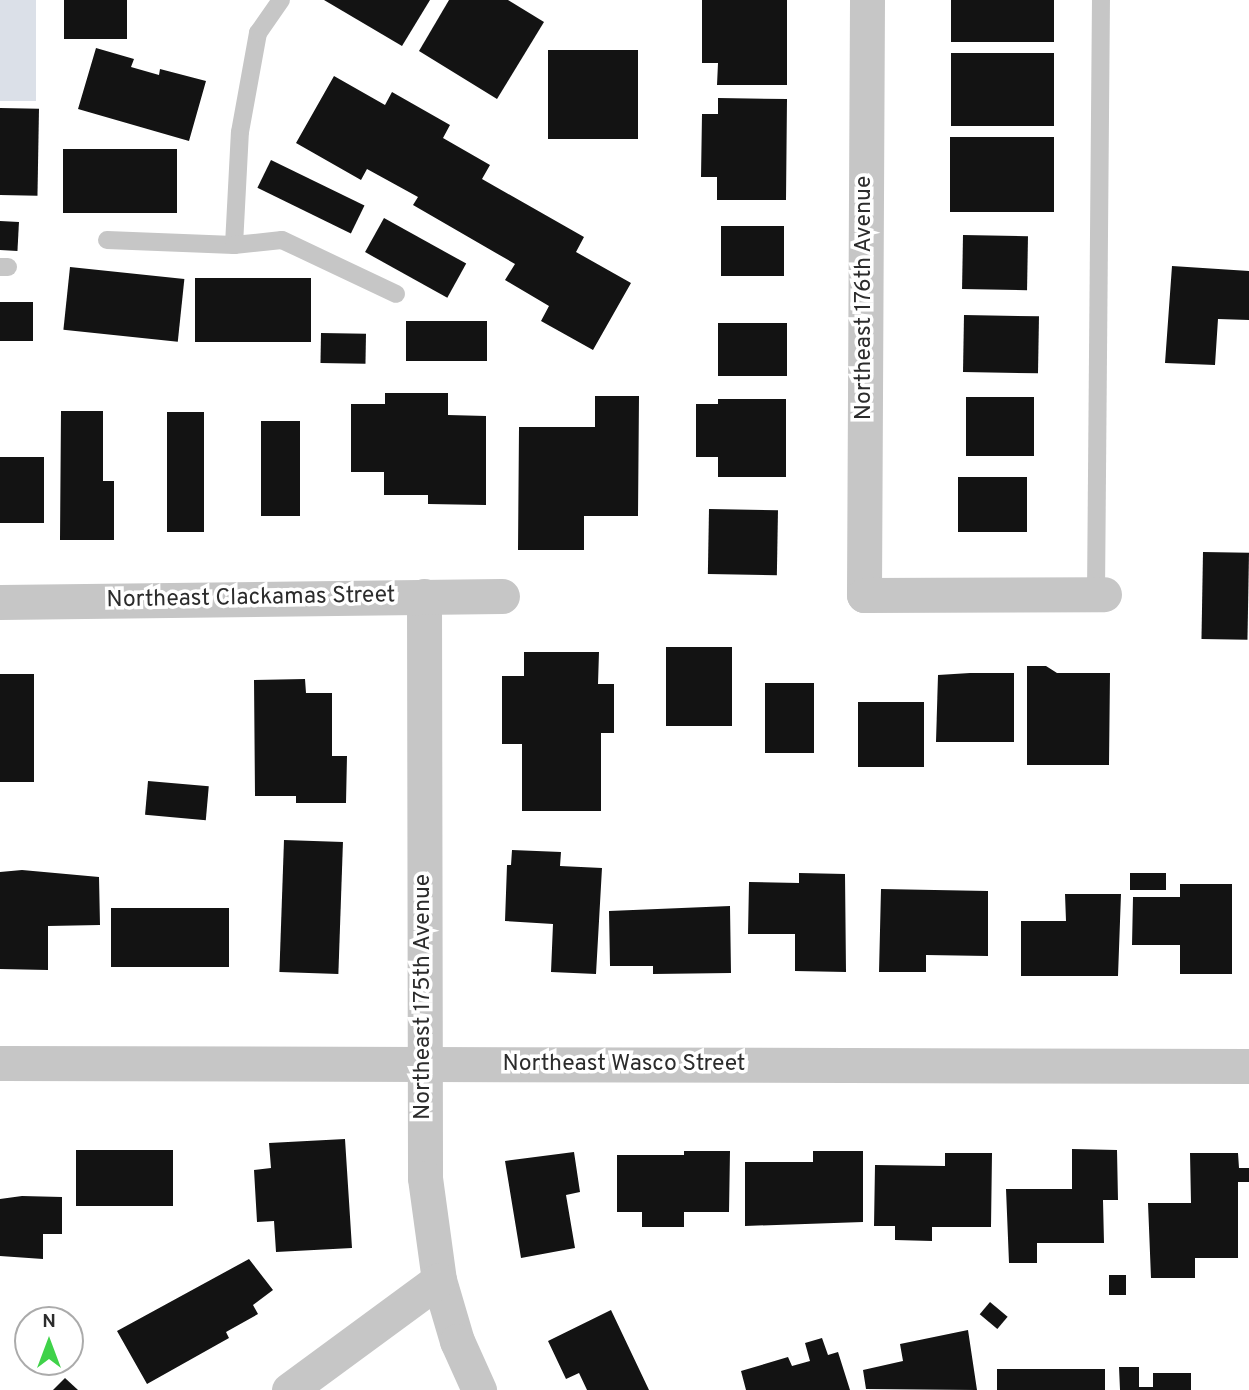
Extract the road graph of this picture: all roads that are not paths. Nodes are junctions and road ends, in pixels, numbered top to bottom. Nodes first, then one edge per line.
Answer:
1 (281, 0) edge
2 (867, 0) edge
3 (1101, 0) edge
4 (107, 240) dead end
5 (234, 245) junction
6 (396, 295) dead end
7 (1100, 594) joint
8 (424, 596) junction
9 (502, 596) dead end
10 (0, 602) edge
11 (0, 1063) edge
12 (424, 1064) junction
13 (1249, 1066) edge
14 (439, 1280) junction
15 (289, 1390) edge
16 (480, 1390) edge

1 - 5 lane
2 - 7 street, Northeast 176th Avenue
3 - 7 lane
4 - 5 lane
5 - 6 lane
8 - 9 street, Northeast Clackamas Street
8 - 10 street, Northeast Clackamas Street
8 - 12 street, Northeast 175th Avenue
11 - 12 street, Northeast Wasco Street
12 - 13 street, Northeast Wasco Street
12 - 14 street, Northeast 175th Avenue
14 - 15 street
14 - 16 street, Northeast 175th Avenue

